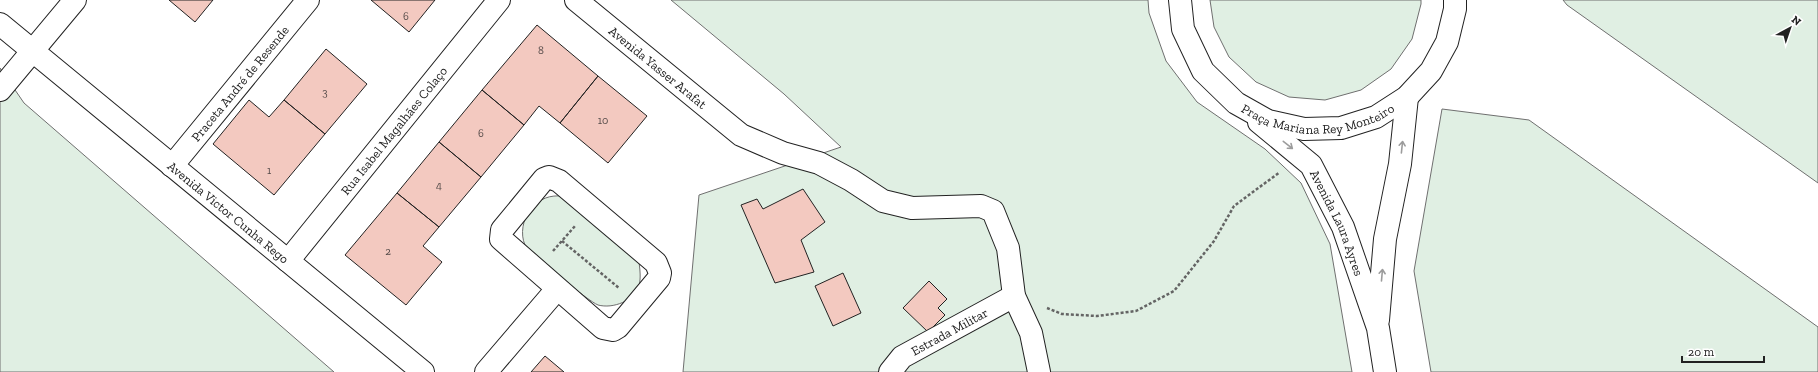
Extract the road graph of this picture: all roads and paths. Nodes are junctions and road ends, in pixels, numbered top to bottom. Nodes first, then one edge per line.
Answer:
1 (75, 0) edge
2 (308, 0) edge
3 (499, 0) edge
4 (576, 0) edge
5 (1180, 0) edge
6 (1455, 0) edge
7 (0, 24) edge
8 (33, 51) junction
9 (0, 90) edge
10 (1407, 97) junction
11 (1236, 103) junction
12 (1300, 155) junction
13 (172, 166) junction
14 (591, 208) junction
15 (562, 241) junction
16 (288, 261) junction
17 (536, 271) junction
18 (557, 289) junction
19 (1016, 300) junction
20 (638, 304) junction
21 (1378, 328) junction
22 (423, 372) edge
23 (486, 372) edge
24 (890, 372) edge
25 (1039, 372) edge
26 (1386, 372) edge

1 - 8 street
2 - 13 street, Praceta André de Resende
3 - 16 street, Rua Isabel Magalhães Colaço
4 - 19 street, Avenida Yasser Arafat
5 - 11 street, Praça Mariana Rey Monteiro
6 - 10 street, Praça Mariana Rey Monteiro
7 - 8 street, Avenida Victor Cunha Rego
8 - 9 street
8 - 13 street, Avenida Victor Cunha Rego
10 - 11 street, Praça Mariana Rey Monteiro
21 -> 10 street, Avenida Laura Ayres
11 -> 12 street, Avenida Laura Ayres
12 - 19 path
12 - 21 street, Avenida Laura Ayres
13 - 16 street, Avenida Victor Cunha Rego
14 - 15 path
14 - 17 street
14 - 20 street
15 - 17 path
15 - 20 path
16 - 22 street, Avenida Victor Cunha Rego
17 - 18 street
18 - 20 street
18 - 23 street
19 - 24 street, Estrada Militar
19 - 25 street, Avenida Yasser Arafat
21 - 26 street, Avenida Laura Ayres

